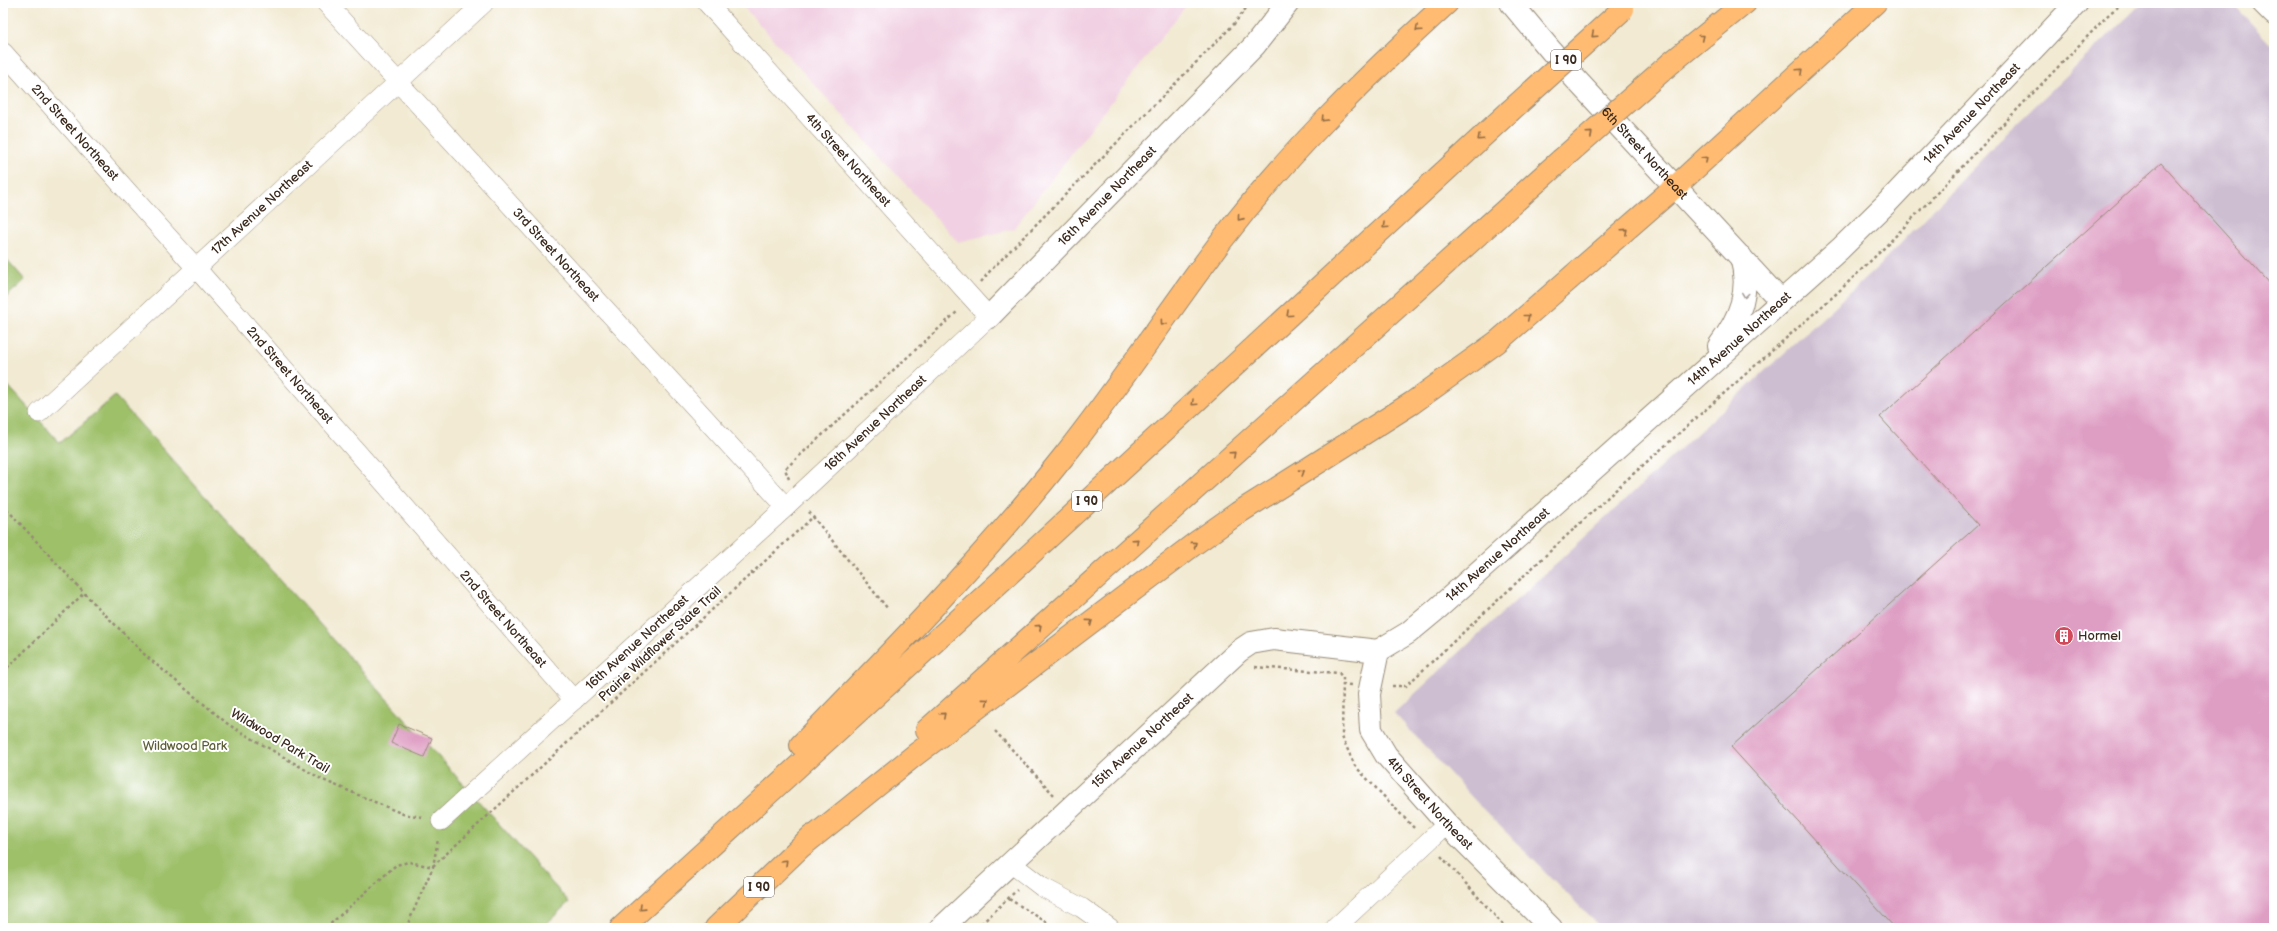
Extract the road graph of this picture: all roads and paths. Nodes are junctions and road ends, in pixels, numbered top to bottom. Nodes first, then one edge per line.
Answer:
1 (326, 3) edge
2 (484, 3) edge
3 (707, 3) edge
4 (1250, 3) edge
5 (1288, 3) edge
6 (1447, 3) edge
7 (1511, 3) edge
8 (1745, 3) edge
9 (1875, 3) edge
10 (2077, 3) edge
11 (2124, 3) edge
12 (2263, 3) edge
13 (1627, 6) edge
14 (2274, 14) edge
15 (3, 52) edge
16 (397, 82) junction
17 (1676, 186) junction
18 (1741, 257) junction
19 (196, 268) junction
20 (970, 296) junction
21 (1781, 301) junction
22 (989, 317) junction
23 (1696, 377) junction
24 (39, 412) dead end
25 (791, 501) junction
26 (3, 505) edge
27 (813, 517) junction
28 (84, 593) junction
29 (888, 609) dead end
30 (1378, 651) junction
31 (1250, 671) dead end
32 (3, 672) edge
33 (1398, 687) dead end
34 (574, 700) junction
35 (995, 731) dead end
36 (1069, 811) junction
37 (441, 821) junction
38 (1447, 824) junction
39 (1428, 842) junction
40 (802, 846) junction
41 (1012, 864) junction
42 (433, 867) junction
43 (663, 888) junction
44 (326, 928) edge
45 (406, 928) edge
46 (621, 928) edge
47 (716, 928) edge
48 (941, 928) edge
49 (977, 928) edge
50 (1056, 928) edge
51 (1110, 928) edge
52 (1335, 928) edge
53 (1506, 928) edge
54 (1551, 928) edge

1 - 16 street, 3rd Street Northeast
2 - 16 street, 17th Avenue Northeast
3 - 20 street, 4th Street Northeast
4 - 20 path
5 - 22 street, 16th Avenue Northeast
6 -> 43 highway
7 - 17 street, 6th Street Northeast
40 -> 8 highway, I 90, bridge
17 -> 9 highway
10 - 21 street, 14th Avenue Northeast
11 - 33 path
12 - 14 street
13 -> 43 highway, I 90, bridge
15 - 19 street, 2nd Street Northeast
16 - 19 street, 17th Avenue Northeast
16 - 25 street, 3rd Street Northeast
17 - 18 street, 6th Street Northeast
40 -> 17 highway
18 - 21 street, 6th Street Northeast
18 -> 23 street
19 - 24 street, 17th Avenue Northeast
19 - 34 street, 2nd Street Northeast
20 - 22 street, 4th Street Northeast
20 - 25 path
21 - 23 street, 14th Avenue Northeast
22 - 25 street, 16th Avenue Northeast
23 - 30 street, 14th Avenue Northeast
25 - 27 path
25 - 34 street, 16th Avenue Northeast
26 - 28 path, Wildwood Park Trail
27 - 29 path
27 - 42 path, Prairie Wildflower State Trail
28 - 32 path
28 - 37 path, Wildwood Park Trail
30 - 36 street, 15th Avenue Northeast
30 - 38 street, 4th Street Northeast
31 - 39 path
34 - 37 street, 16th Avenue Northeast
35 - 36 path
36 - 41 street, 15th Avenue Northeast
37 - 42 path
38 - 39 street
38 - 54 street, 4th Street Northeast
39 - 52 street
39 - 53 path
47 -> 40 highway, I 90
41 - 48 street, 15th Avenue Northeast
41 - 51 street
42 - 44 path
42 - 45 path
43 -> 46 highway, I 90
49 - 50 path

